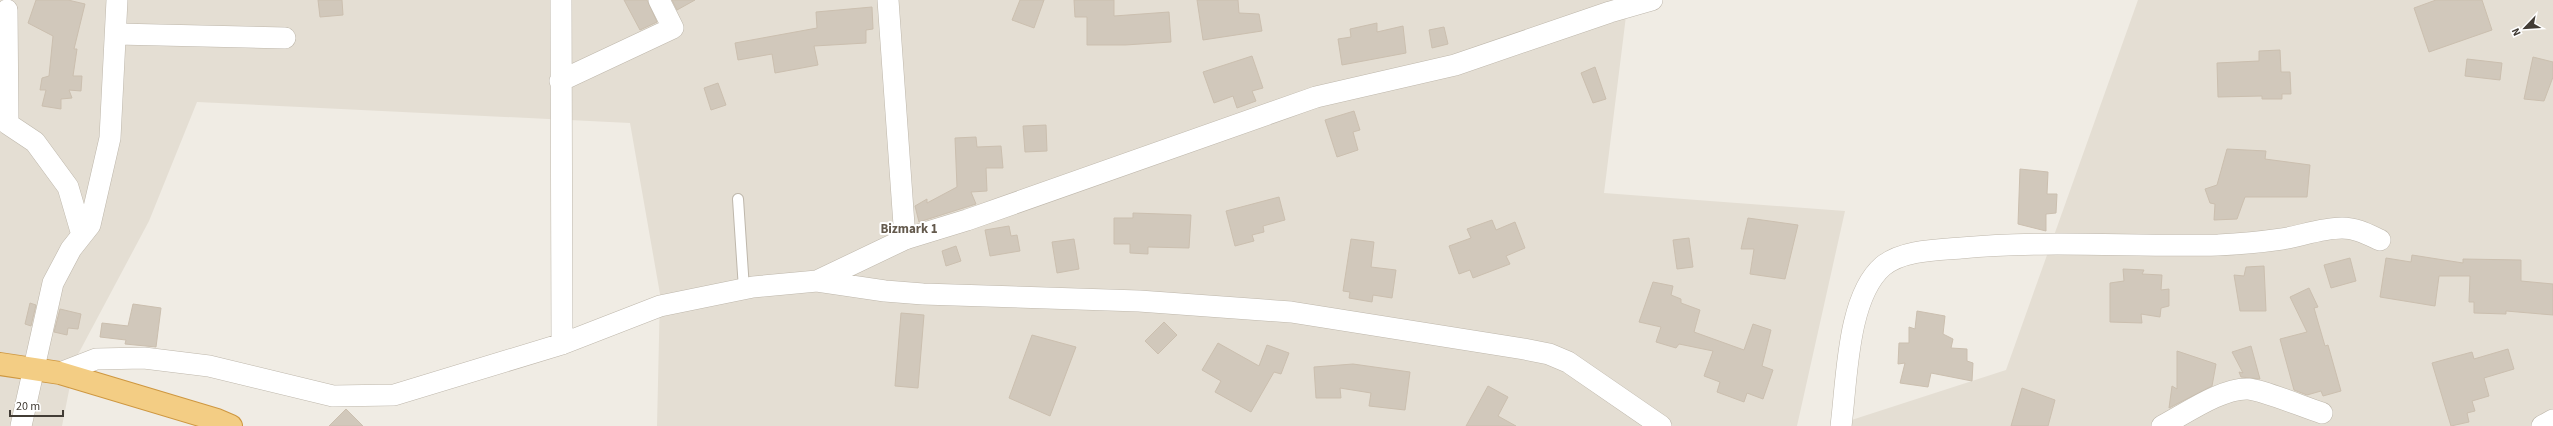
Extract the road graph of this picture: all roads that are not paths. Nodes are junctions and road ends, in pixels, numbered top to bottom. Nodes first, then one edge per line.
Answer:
1 (117, 0) edge
2 (561, 0) edge
3 (659, 0) edge
4 (888, 0) edge
5 (1652, 0) edge
6 (1610, 6) edge
7 (7, 10) dead end
8 (116, 34) junction
9 (285, 38) dead end
10 (560, 81) junction
11 (738, 199) dead end
12 (82, 236) junction
13 (905, 239) junction
14 (2380, 240) dead end
15 (817, 281) junction
16 (744, 289) junction
17 (562, 344) junction
18 (0, 364) edge
19 (34, 368) junction
20 (60, 373) junction
21 (2322, 413) dead end
22 (2553, 420) edge
23 (21, 426) edge
24 (231, 426) edge
25 (1661, 426) edge
26 (1841, 426) edge
27 (2162, 426) edge
28 (2542, 426) edge

1 - 8 street
2 - 10 street
3 - 10 street
4 - 13 street
5 - 6 street
6 - 13 street
7 - 12 street
8 - 9 street
8 - 12 street
10 - 17 street
11 - 16 lane
12 - 19 street
13 - 15 street
14 - 26 street
15 - 16 street
15 - 25 street
16 - 17 street
17 - 20 street
18 - 19 highway
19 - 20 highway
19 - 23 street
20 - 24 highway
21 - 27 street
22 - 28 street

